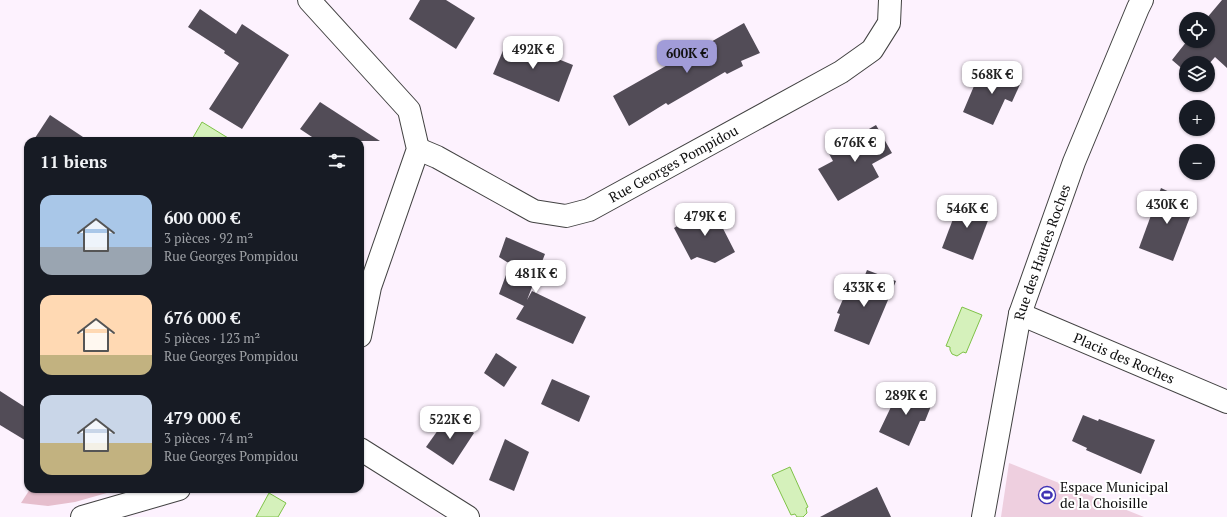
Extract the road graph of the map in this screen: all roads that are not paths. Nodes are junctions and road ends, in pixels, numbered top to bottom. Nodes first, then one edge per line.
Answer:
1 (309, 0) edge
2 (890, 0) edge
3 (1142, 0) edge
4 (418, 149) junction
5 (1020, 314) junction
6 (364, 316) edge
7 (1227, 402) edge
8 (364, 452) edge
9 (165, 493) edge
10 (82, 517) edge
11 (468, 517) edge
12 (983, 517) edge

1 - 4 street
2 - 4 street, Rue Georges Pompidou
3 - 5 street, Rue des Hautes Roches
4 - 6 street
5 - 7 street, Placis des Roches
5 - 12 street, Rue des Hautes Roches
8 - 11 street
9 - 10 street

